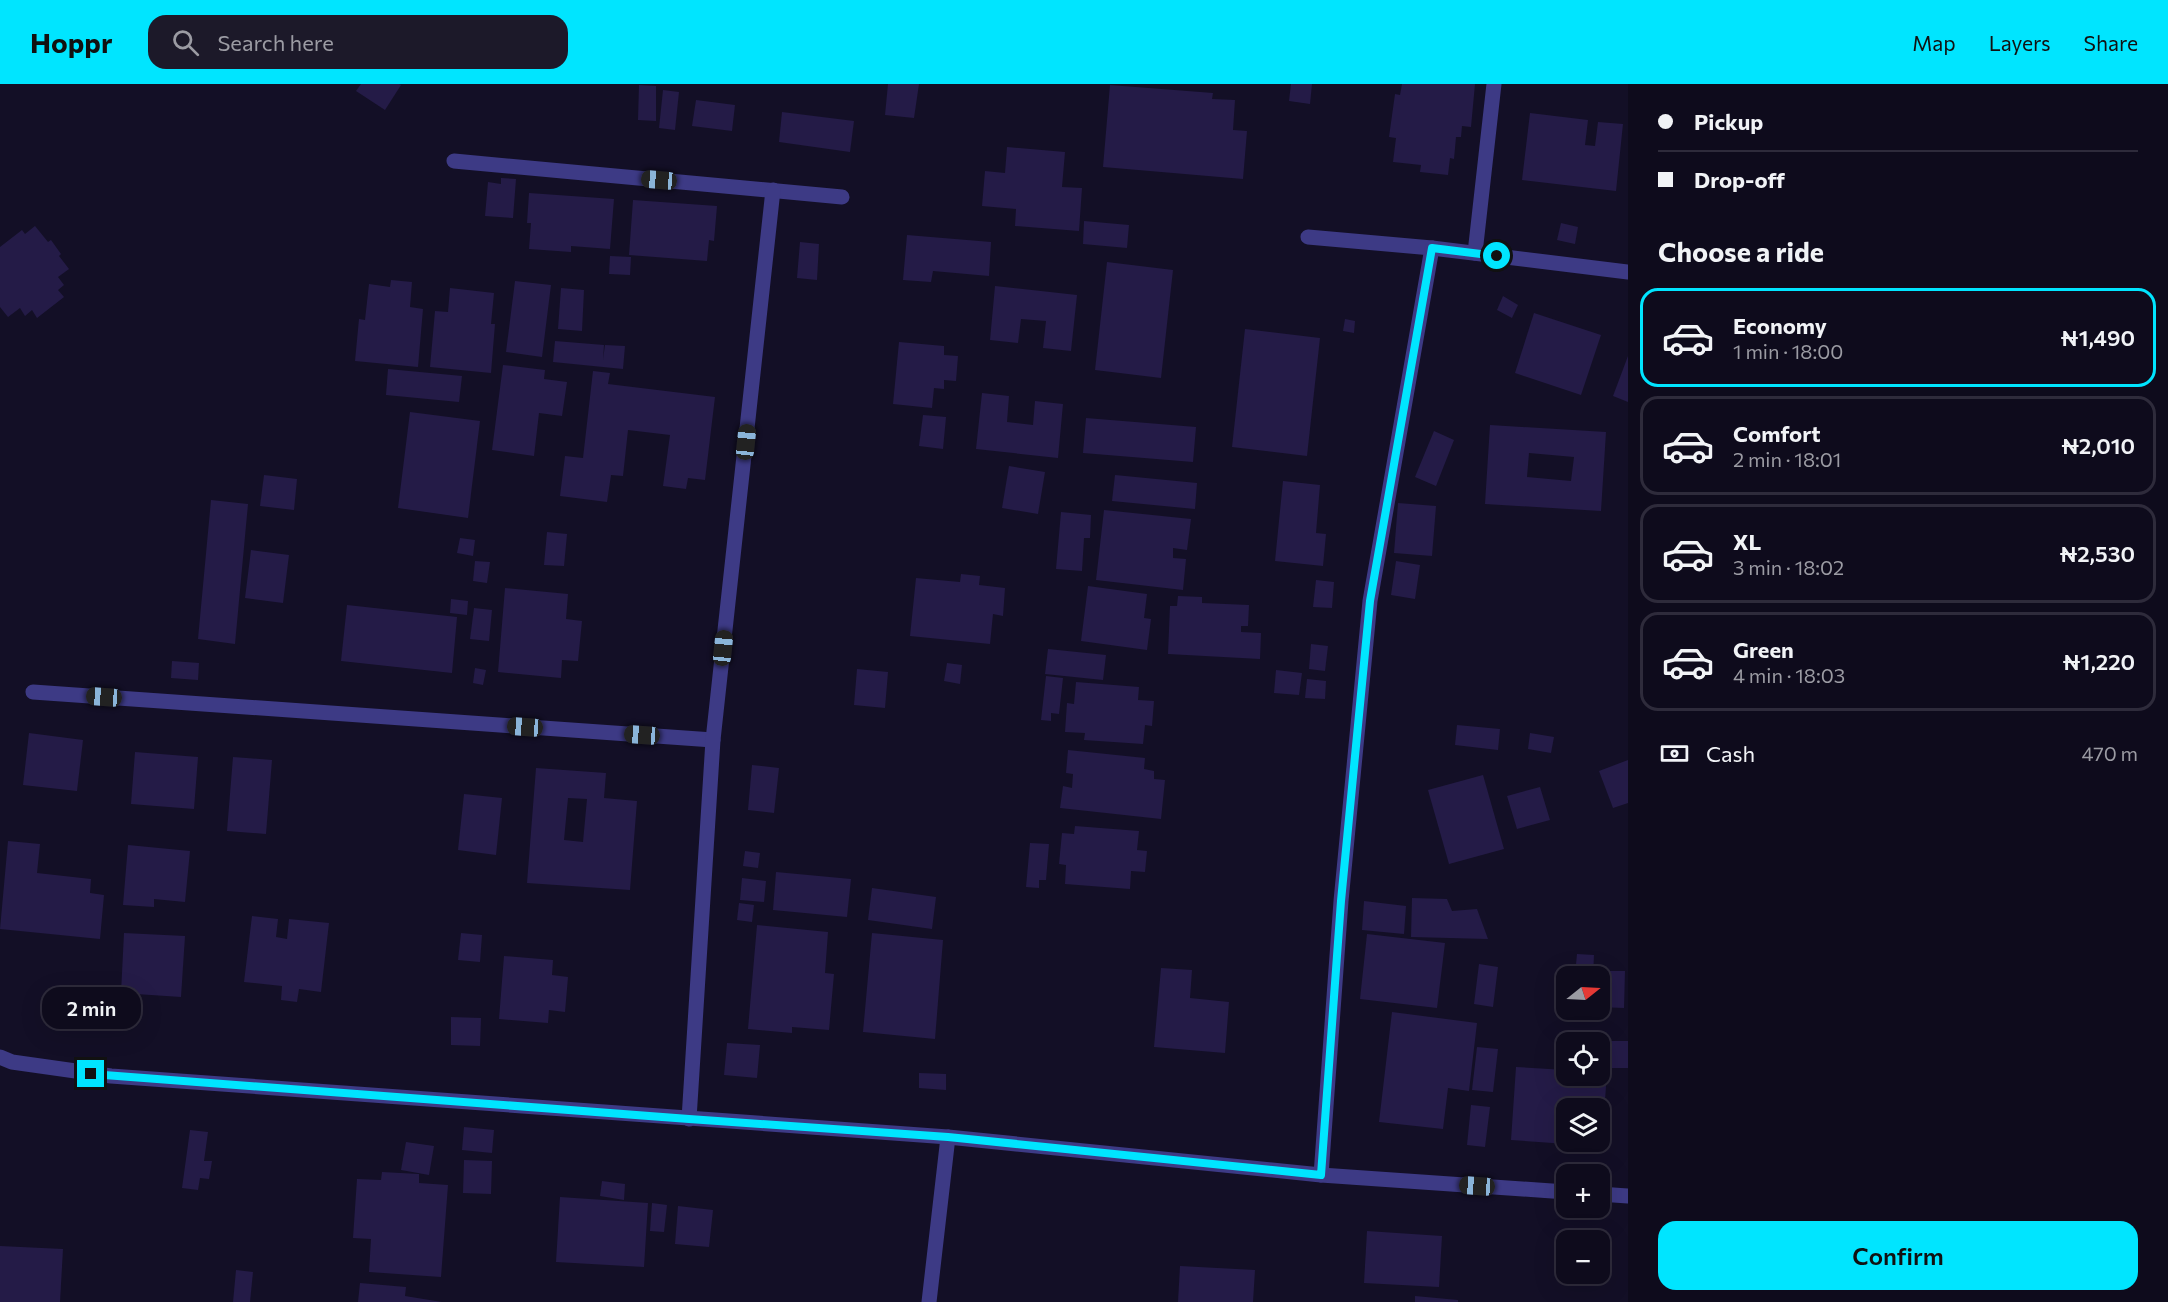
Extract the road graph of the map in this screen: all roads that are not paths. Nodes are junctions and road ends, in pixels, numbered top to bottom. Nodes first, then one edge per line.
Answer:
1 (1494, 84) edge
2 (454, 161) dead end
3 (773, 190) junction
4 (842, 196) dead end
5 (1308, 237) dead end
6 (1432, 248) junction
7 (1476, 254) junction
8 (1628, 272) edge
9 (33, 692) dead end
10 (713, 740) junction
11 (0, 1057) edge
12 (689, 1119) junction
13 (948, 1137) junction
14 (1321, 1175) junction
15 (1556, 1191) edge
16 (1610, 1195) edge
17 (1628, 1196) edge
18 (929, 1302) edge

1 - 7 street
2 - 3 street
3 - 4 street
3 - 10 street
5 - 6 street
6 - 7 street
6 - 14 street
7 - 8 street
9 - 10 street
10 - 12 street
11 - 12 street
12 - 13 street
13 - 14 street
13 - 18 street
14 - 15 street
16 - 17 street

